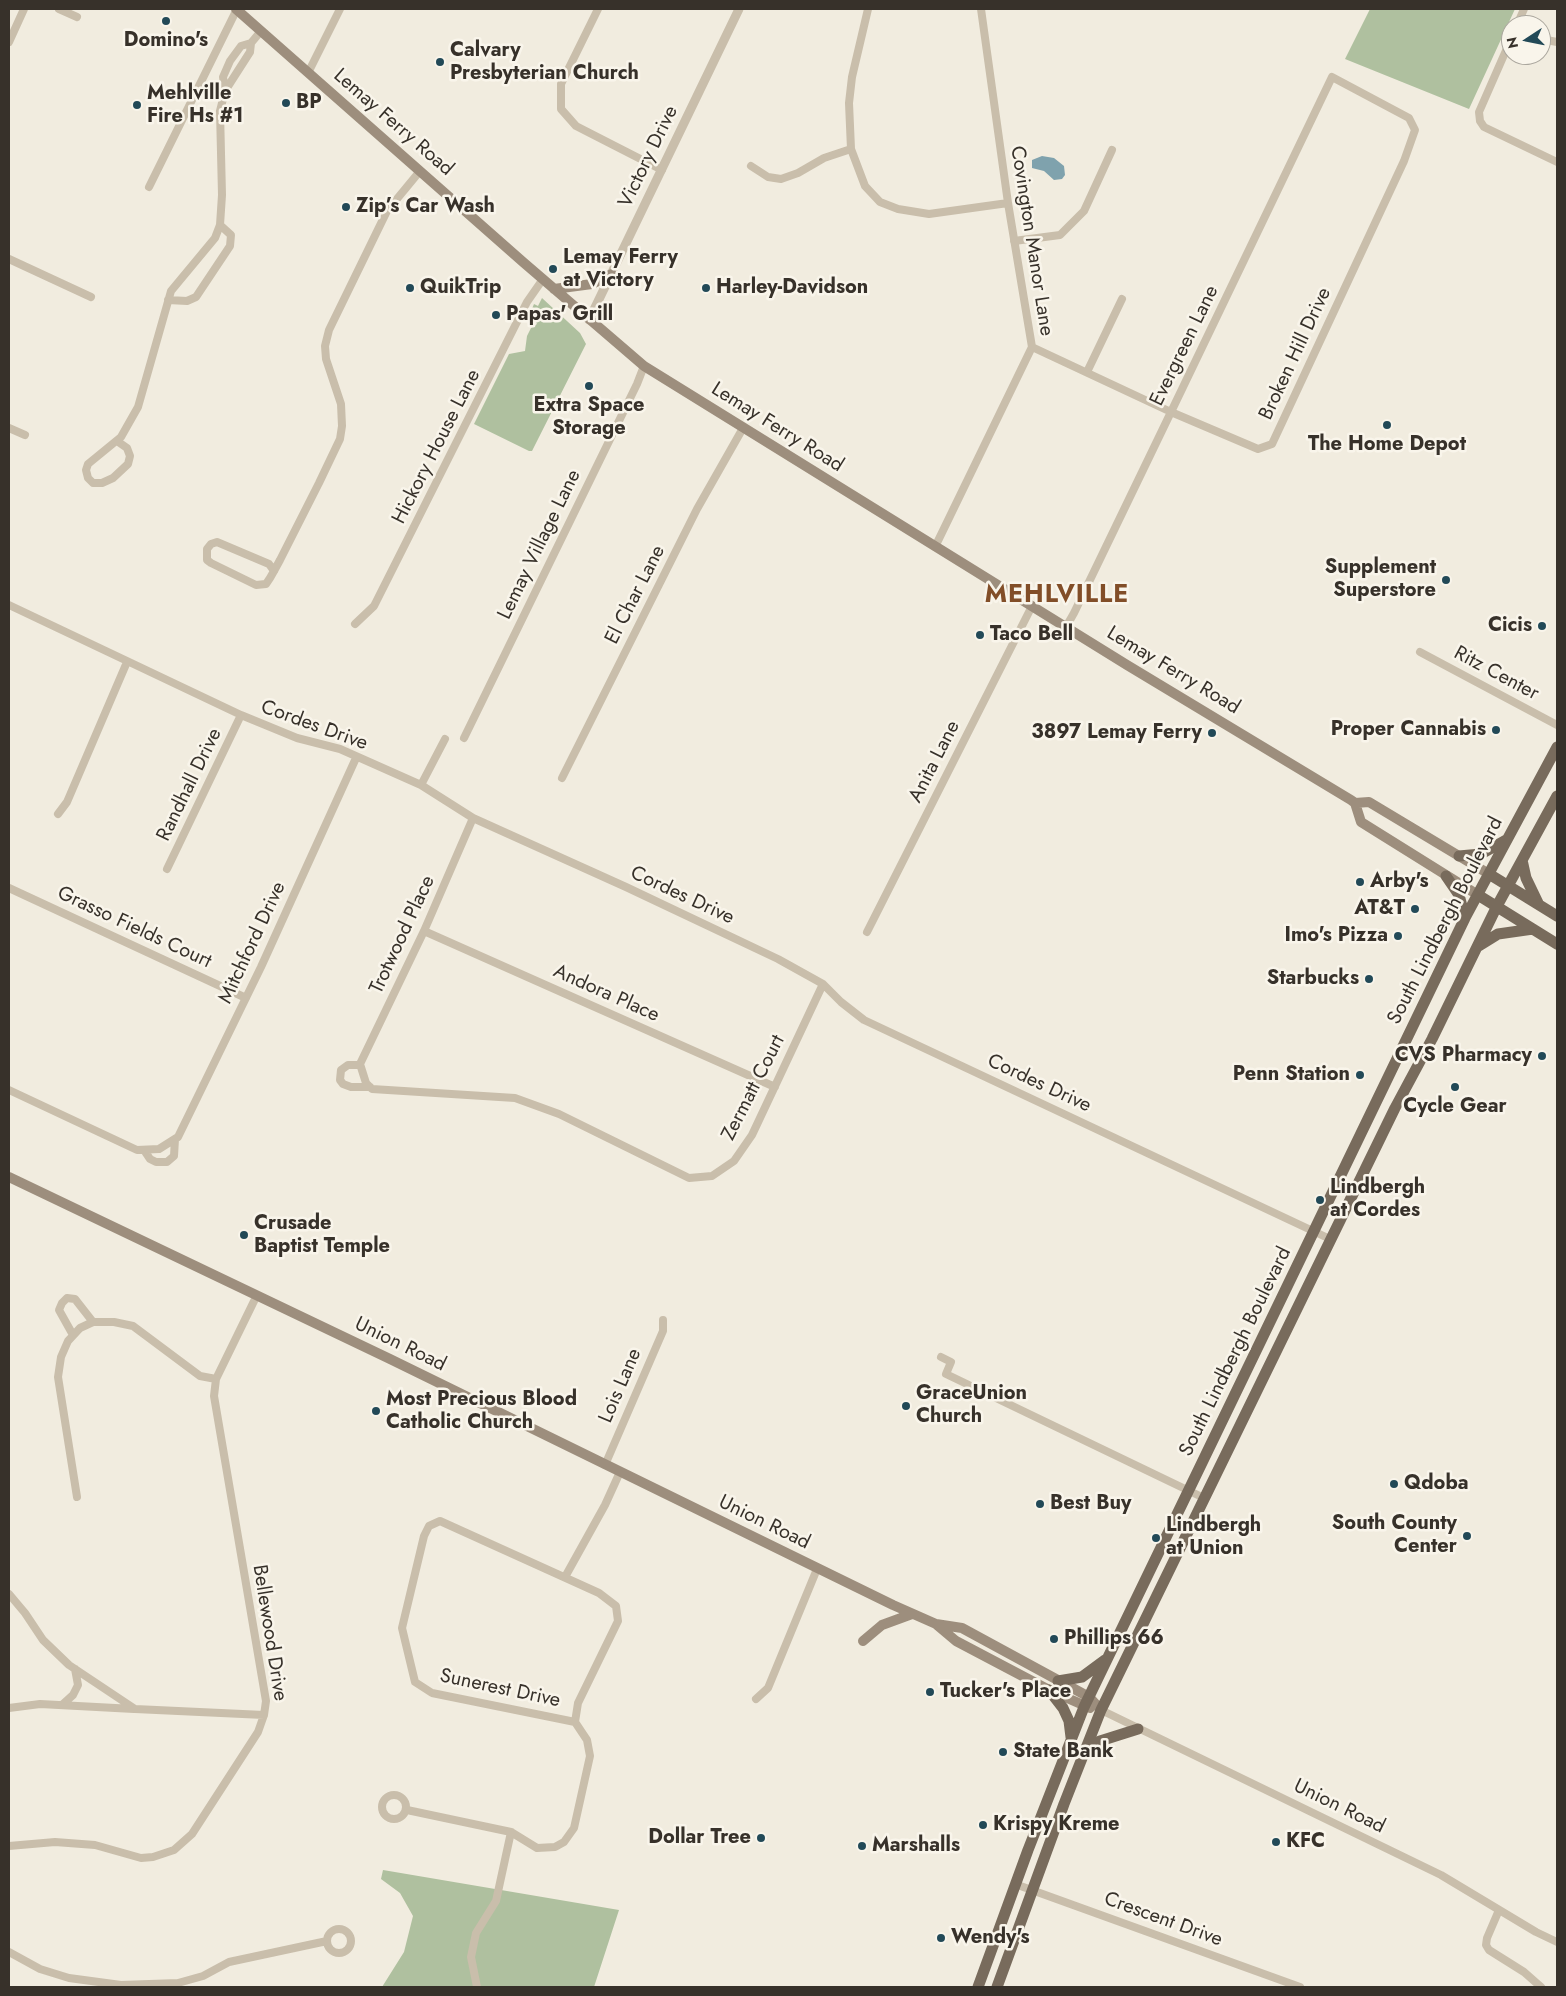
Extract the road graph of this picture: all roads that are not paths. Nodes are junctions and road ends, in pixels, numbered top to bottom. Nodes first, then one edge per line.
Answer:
1 (24, 9) edge
2 (59, 9) edge
3 (237, 9) edge
4 (340, 9) edge
5 (598, 9) edge
6 (739, 9) edge
7 (868, 9) edge
8 (981, 9) edge
9 (78, 17) dead end
10 (261, 31) junction
11 (9, 42) edge
12 (1501, 62) edge
13 (308, 73) junction
14 (1332, 77) joint
15 (851, 149) junction
16 (1112, 150) dead end
17 (1557, 162) edge
18 (751, 166) dead end
19 (662, 170) junction
20 (420, 171) junction
21 (148, 187) dead end
22 (1008, 203) junction
23 (220, 225) junction
24 (1014, 242) junction
25 (9, 259) edge
26 (612, 274) junction
27 (543, 279) junction
28 (554, 289) junction
29 (91, 297) dead end
30 (1122, 299) dead end
31 (168, 300) junction
32 (589, 320) junction
33 (1032, 346) junction
34 (644, 366) junction
35 (1087, 372) junction
36 (1171, 412) junction
37 (9, 428) edge
38 (743, 428) junction
39 (24, 435) dead end
40 (117, 441) junction
41 (935, 547) junction
42 (274, 571) junction
43 (11, 606) edge
44 (1032, 606) junction
45 (9, 616) edge
46 (355, 624) dead end
47 (1066, 628) junction
48 (1420, 652) dead end
49 (128, 662) junction
50 (241, 716) junction
51 (1557, 725) edge
52 (464, 738) dead end
53 (445, 739) dead end
54 (1557, 747) edge
55 (356, 758) junction
56 (562, 778) dead end
57 (421, 785) junction
58 (1557, 796) edge
59 (1355, 803) junction
60 (58, 814) dead end
61 (473, 818) junction
62 (1507, 839) junction
63 (1460, 856) junction
64 (1522, 860) junction
65 (167, 869) dead end
66 (1489, 874) junction
67 (1446, 876) junction
68 (1509, 886) junction
69 (9, 888) edge
70 (1478, 895) junction
71 (1538, 905) junction
72 (1497, 906) junction
73 (1557, 916) edge
74 (1465, 918) junction
75 (1533, 929) junction
76 (424, 931) junction
77 (867, 932) dead end
78 (1557, 944) edge
79 (1477, 946) junction
80 (823, 984) junction
81 (246, 998) junction
82 (360, 1065) junction
83 (370, 1087) junction
84 (775, 1087) junction
85 (9, 1090) edge
86 (175, 1139) junction
87 (144, 1150) junction
88 (9, 1177) edge
89 (1315, 1232) junction
90 (1330, 1239) junction
91 (257, 1295) junction
92 (663, 1320) dead end
93 (93, 1322) junction
94 (73, 1336) junction
95 (941, 1357) dead end
96 (216, 1379) junction
97 (605, 1465) junction
98 (620, 1472) junction
99 (1189, 1491) junction
100 (77, 1497) dead end
101 (1204, 1498) junction
102 (817, 1569) junction
103 (565, 1577) junction
104 (9, 1594) edge
105 (912, 1614) junction
106 (936, 1624) junction
107 (863, 1641) dead end
108 (1108, 1657) junction
109 (75, 1670) junction
110 (1058, 1681) junction
111 (1049, 1690) junction
112 (756, 1699) dead end
113 (1087, 1702) junction
114 (62, 1705) junction
115 (9, 1708) edge
116 (135, 1709) junction
117 (1101, 1710) junction
118 (264, 1715) junction
119 (574, 1722) junction
120 (1138, 1729) junction
121 (1071, 1738) junction
122 (1084, 1753) junction
123 (407, 1810) dead end
124 (511, 1832) junction
125 (9, 1846) edge
126 (1015, 1884) junction
127 (1033, 1890) junction
128 (1499, 1910) junction
129 (327, 1941) dead end
130 (1557, 1942) edge
131 (9, 1952) edge
132 (477, 1987) edge
133 (978, 1987) edge
134 (997, 1987) edge
135 (1300, 1987) edge
136 (1541, 1987) edge

1 - 11 street
2 - 9 street
3 - 10 main road, Lemay Ferry Road
3 - 21 street
4 - 13 street
5 - 19 street
6 - 19 street, Victory Drive
7 - 15 street
8 - 22 street, Covington Manor Lane
10 - 13 main road, Lemay Ferry Road
10 - 23 street
12 - 17 street
13 - 20 main road, Lemay Ferry Road
14 - 36 street, Evergreen Lane
14 - 36 street, Broken Hill Drive
15 - 18 street
15 - 22 street
16 - 24 street
19 - 26 street, Victory Drive
20 - 27 main road, Lemay Ferry Road
20 - 42 street
22 - 24 street, Covington Manor Lane
23 - 31 street
23 - 31 street
24 - 33 street, Covington Manor Lane
25 - 29 street
26 - 28 main road
26 - 32 street, Victory Drive
27 - 28 main road, Lemay Ferry Road
27 - 46 street, Hickory House Lane
28 - 32 main road, Lemay Ferry Road
30 - 35 street
31 - 40 street
32 - 34 main road, Lemay Ferry Road
33 - 35 street, Broken Hill Drive
33 - 41 street, Covington Manor Lane
34 - 38 main road, Lemay Ferry Road
34 - 52 street, Lemay Village Lane
35 - 36 street, Broken Hill Drive
36 - 47 street, Evergreen Lane
37 - 39 street
38 - 41 main road, Lemay Ferry Road
38 - 56 street, El Char Lane
40 - 40 street
41 - 44 main road, Lemay Ferry Road
42 - 42 street
43 - 45 street
43 - 49 street, Cordes Drive
44 - 47 main road, Lemay Ferry Road
44 - 77 street, Anita Lane
47 - 59 main road, Lemay Ferry Road
48 - 51 street, Ritz Center
49 - 50 street, Cordes Drive
49 - 60 street
50 - 55 street, Cordes Drive
50 - 65 street, Randhall Drive
53 - 57 street
54 - 62 main road, South Lindbergh Boulevard
55 - 57 street, Cordes Drive
55 - 81 street, Mitchford Drive
57 - 61 street, Cordes Drive
58 - 64 main road, South Lindbergh Boulevard
59 - 63 main road, Lemay Ferry Road
59 - 67 main road
61 - 76 street, Trotwood Place
61 - 80 street, Cordes Drive
62 - 63 main road
62 - 66 main road, South Lindbergh Boulevard
63 - 66 main road, Lemay Ferry Road
64 - 68 main road, South Lindbergh Boulevard
64 - 71 main road
66 - 68 main road, Lemay Ferry Road
66 - 70 main road, South Lindbergh Boulevard
67 - 70 main road
67 - 74 main road
68 - 71 main road, Lemay Ferry Road
68 - 72 main road, South Lindbergh Boulevard
69 - 81 street, Grasso Fields Court
70 - 72 main road
70 - 74 main road, South Lindbergh Boulevard
71 - 73 main road, Lemay Ferry Road
72 - 75 main road
72 - 79 main road, South Lindbergh Boulevard
74 - 89 main road, South Lindbergh Boulevard
75 - 78 main road
75 - 79 main road
76 - 82 street, Trotwood Place
76 - 84 street, Andora Place
79 - 90 main road, South Lindbergh Boulevard
80 - 84 street, Zermatt Court
80 - 89 street, Cordes Drive
81 - 86 street, Mitchford Drive
82 - 83 street
82 - 83 street
83 - 84 street, Zermatt Court
85 - 87 street, Mitchford Drive
86 - 87 street
86 - 87 street, Mitchford Drive
88 - 91 main road, Union Road
89 - 90 street, Cordes Drive
89 - 99 main road, South Lindbergh Boulevard
90 - 101 main road, South Lindbergh Boulevard
91 - 96 street, Bellewood Drive
91 - 97 main road, Union Road
92 - 97 street, Lois Lane
93 - 94 street
93 - 94 street
93 - 96 street
94 - 100 street
95 - 99 street
96 - 118 street, Bellewood Drive
97 - 98 main road, Union Road
98 - 102 main road, Union Road
98 - 103 street
99 - 101 street
99 - 108 main road, South Lindbergh Boulevard
101 - 117 main road, South Lindbergh Boulevard
102 - 105 main road, Union Road
102 - 112 street
103 - 119 street
103 - 119 street, Sunerest Drive
104 - 109 street
105 - 106 main road, Union Road
105 - 107 main road
106 - 110 main road, Union Road
106 - 111 main road, Union Road
108 - 110 main road
108 - 113 main road, South Lindbergh Boulevard
109 - 114 street
109 - 116 street
110 - 113 main road, Union Road
111 - 113 main road, Union Road
111 - 121 main road
113 - 117 main road, Union Road
113 - 121 main road, South Lindbergh Boulevard
114 - 115 street
114 - 116 street
116 - 118 street
117 - 120 street, Union Road
117 - 122 main road, South Lindbergh Boulevard
118 - 125 street, Bellewood Drive
119 - 124 street
120 - 122 main road
120 - 128 street, Union Road
121 - 126 main road, South Lindbergh Boulevard
122 - 127 main road, South Lindbergh Boulevard
123 - 124 street
124 - 132 street
126 - 127 street, Crescent Drive
126 - 133 main road, South Lindbergh Boulevard
127 - 134 main road, South Lindbergh Boulevard
127 - 135 street, Crescent Drive
128 - 130 street, Union Road
128 - 136 street
129 - 131 street

